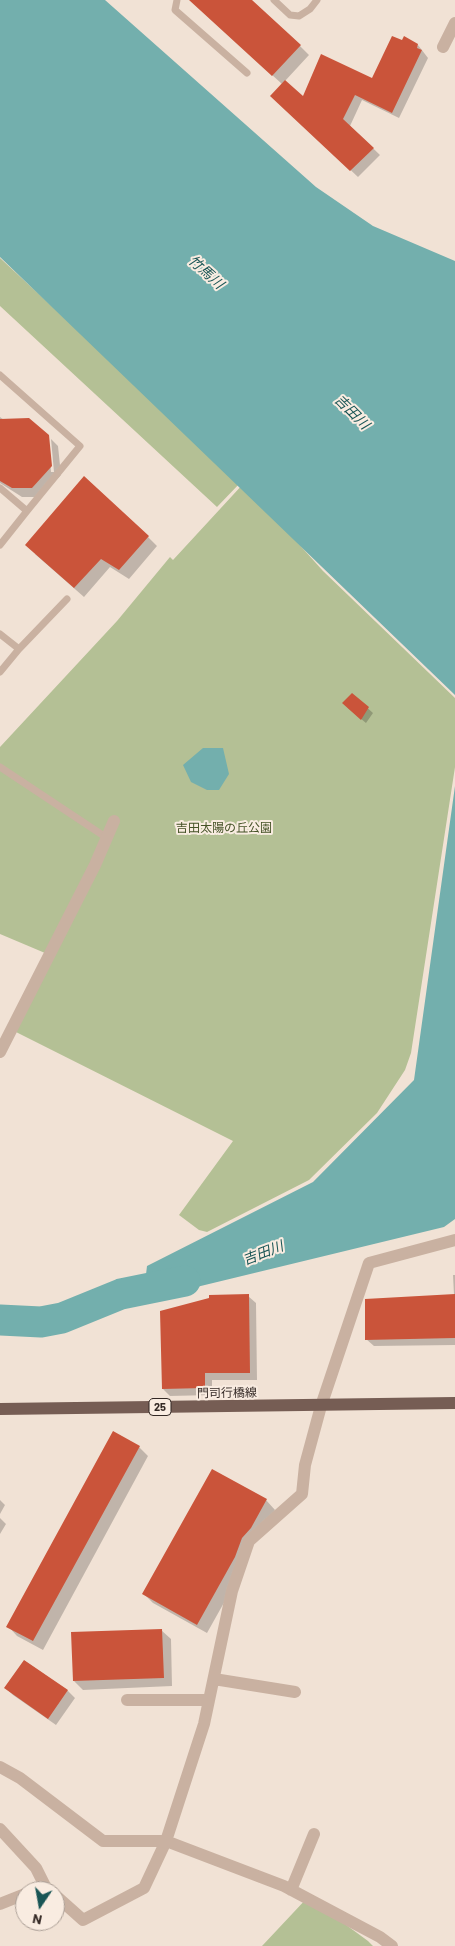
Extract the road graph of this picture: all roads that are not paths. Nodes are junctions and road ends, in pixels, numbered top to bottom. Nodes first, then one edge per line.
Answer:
1 (177, 0) edge
2 (274, 0) edge
3 (317, 0) edge
4 (455, 23) edge
5 (443, 48) dead end
6 (246, 73) dead end
7 (0, 375) edge
8 (0, 488) edge
9 (27, 511) junction
10 (0, 545) edge
11 (67, 600) dead end
12 (0, 634) edge
13 (19, 649) junction
14 (0, 672) edge
15 (0, 768) edge
16 (114, 821) dead end
17 (107, 838) junction
18 (0, 1052) edge
19 (455, 1240) edge
20 (455, 1403) edge
21 (321, 1406) junction
22 (0, 1409) edge
23 (214, 1679) junction
24 (295, 1692) dead end
25 (128, 1700) dead end
26 (209, 1700) junction
27 (0, 1767) edge
28 (0, 1829) edge
29 (314, 1834) dead end
30 (166, 1841) junction
31 (44, 1881) edge
32 (292, 1890) junction
33 (15, 1898) edge
34 (0, 1904) edge
35 (65, 1904) edge
36 (392, 1946) edge

1 - 6 lane
2 - 3 lane
4 - 5 street
7 - 9 lane
8 - 9 lane
9 - 10 lane
11 - 13 lane
12 - 13 lane
13 - 14 lane
15 - 17 lane
16 - 17 street
17 - 18 street
19 - 21 street
20 - 21 main road, 門司行橋線 / 25
21 - 22 main road, 門司行橋線 / 25
21 - 23 street
23 - 24 street
23 - 26 street
25 - 26 street
26 - 30 street
27 - 30 street
28 - 31 street
29 - 32 street
30 - 32 street
30 - 35 street
32 - 36 street
33 - 34 street

